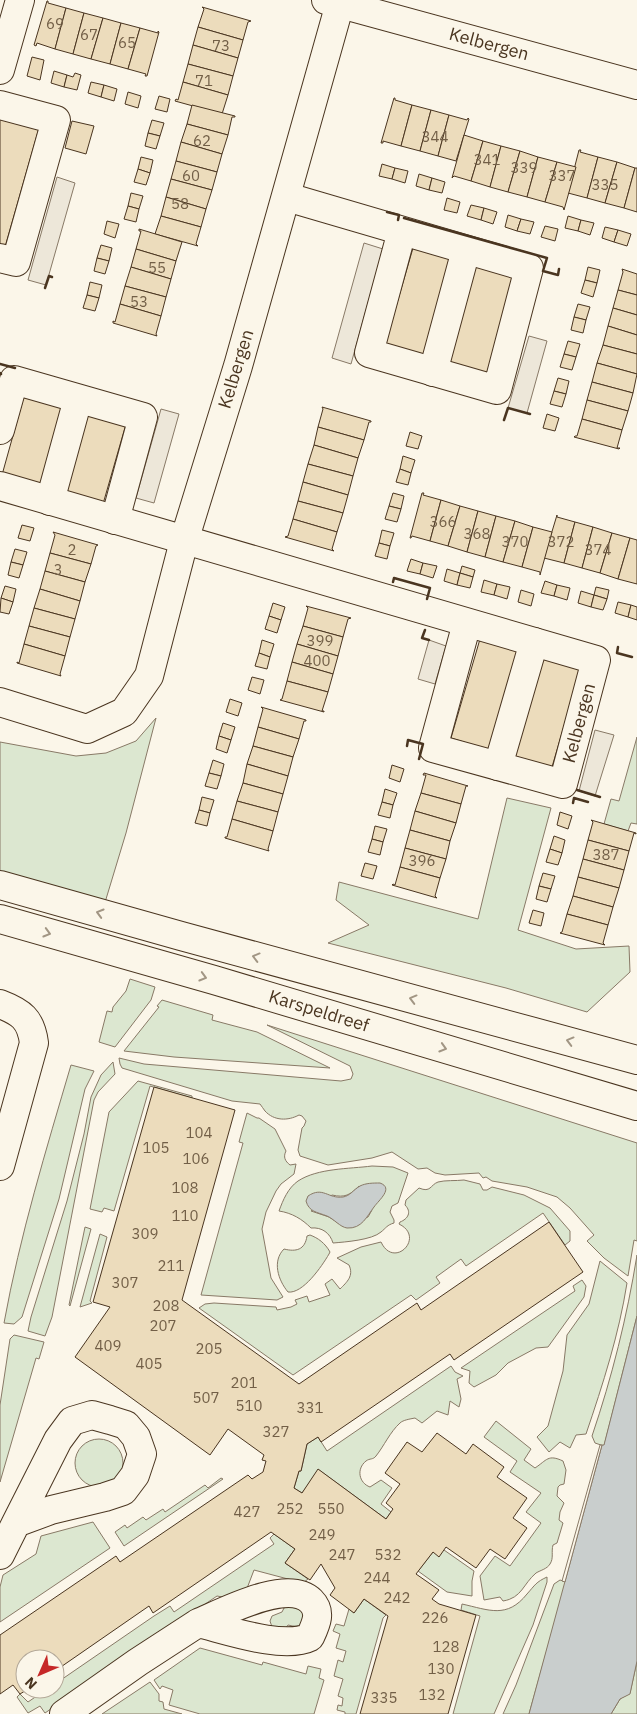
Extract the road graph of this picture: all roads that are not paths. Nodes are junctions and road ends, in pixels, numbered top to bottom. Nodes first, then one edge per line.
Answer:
1 (20, 0) edge
2 (336, 1) edge
3 (0, 70) edge
4 (637, 85) edge
5 (0, 105) edge
6 (287, 197) junction
7 (402, 231) junction
8 (466, 250) junction
9 (0, 258) edge
10 (433, 372) junction
11 (78, 399) junction
12 (0, 430) edge
13 (0, 486) edge
14 (50, 501) junction
15 (114, 520) junction
16 (184, 541) junction
17 (467, 623) junction
18 (534, 642) junction
19 (0, 702) edge
20 (498, 766) junction
21 (0, 885) edge
22 (0, 919) edge
23 (0, 1004) edge
24 (627, 1057) edge
25 (637, 1106) edge
26 (1, 1162) edge
27 (16, 1523) junction
28 (0, 1555) edge
29 (198, 1623) dead end
30 (64, 1714) edge

1 - 3 street
2 - 4 street, Kelbergen
2 - 6 street, Kelbergen
5 - 9 street
6 - 7 street
6 - 16 street, Kelbergen
7 - 8 street
7 - 10 street
8 - 10 street
8 - 10 street
11 - 12 street
11 - 14 street
11 - 15 street
13 - 14 street, Kelbergen
14 - 15 street, Kelbergen
15 - 16 street, Kelbergen
16 - 17 street, Kelbergen
16 - 19 street, Kelbergen
17 - 18 street, Kelbergen
17 - 20 street, Kelbergen
18 - 20 street
18 - 20 street, Kelbergen
24 -> 21 street, Karspeldreef
22 -> 25 street, Karspeldreef
23 - 26 street
27 - 27 street
27 - 28 street
29 - 30 street

